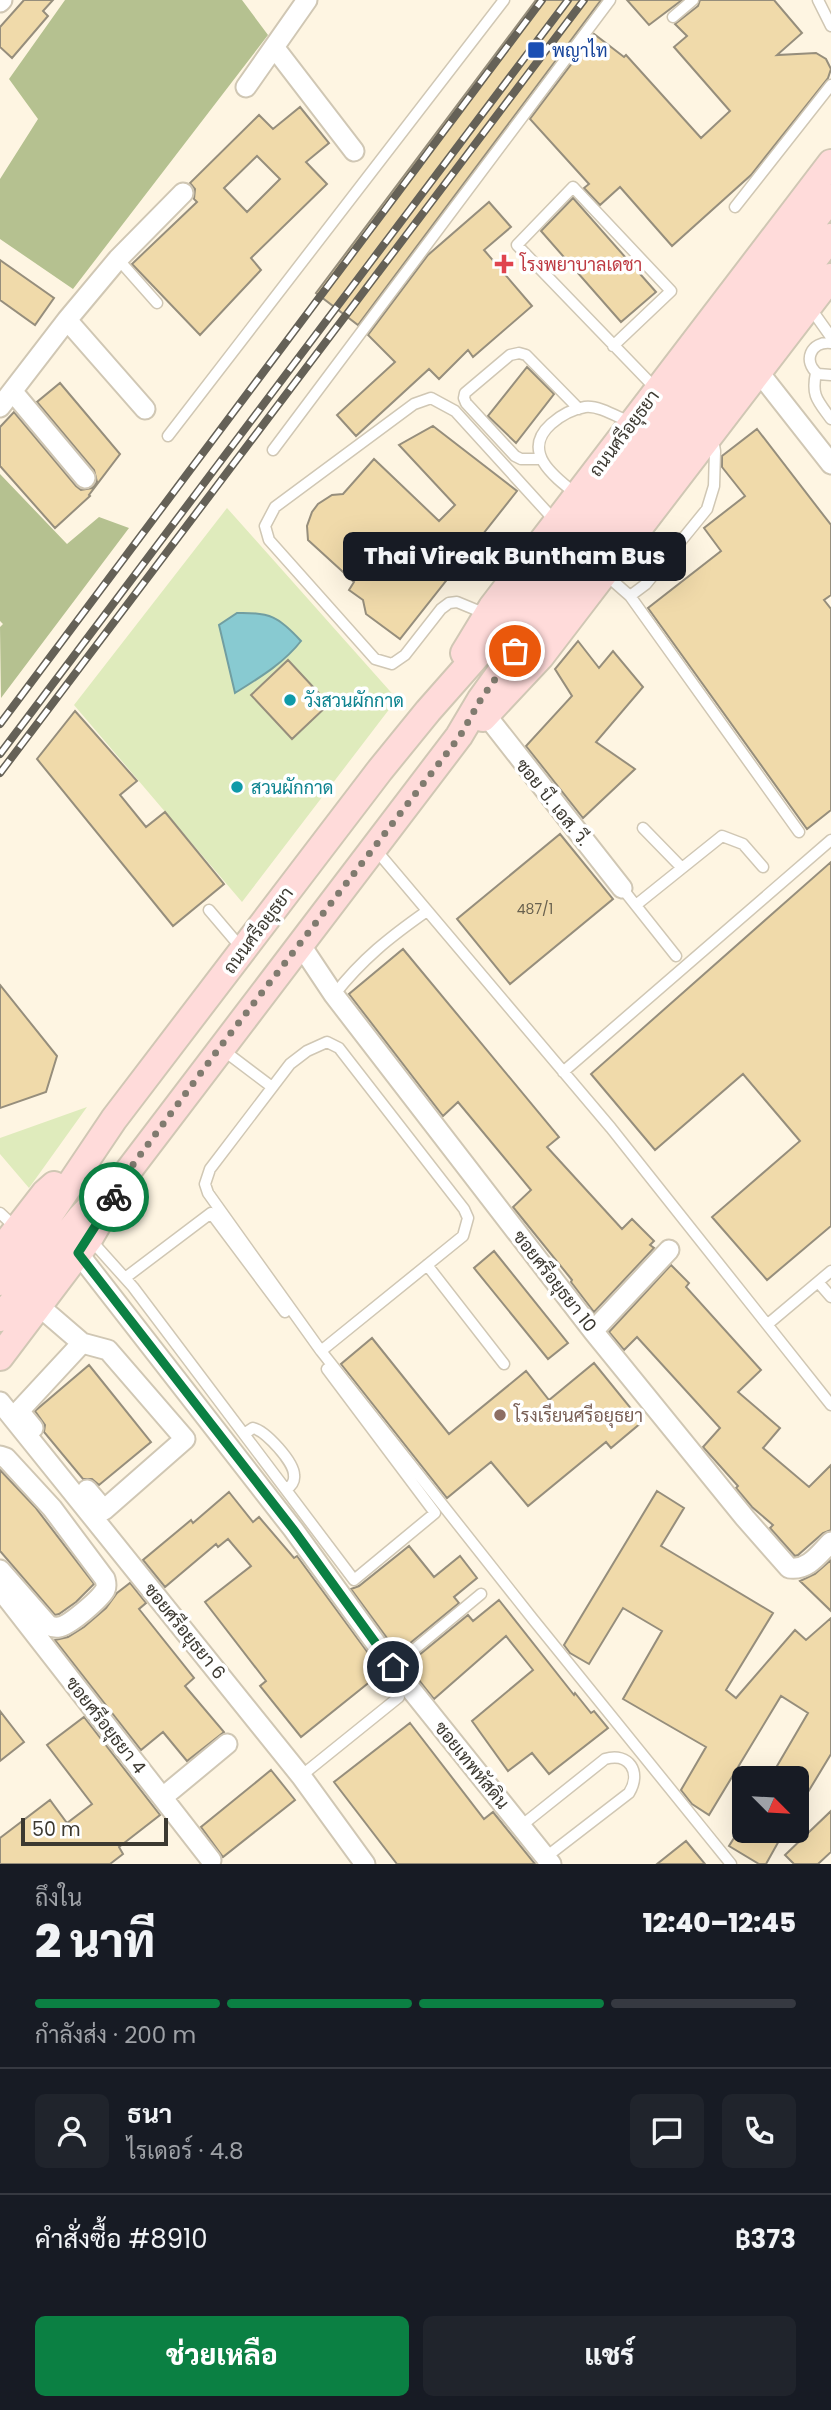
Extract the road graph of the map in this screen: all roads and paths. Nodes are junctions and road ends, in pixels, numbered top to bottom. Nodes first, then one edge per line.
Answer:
1 (307, 0) edge
2 (504, 0) edge
3 (610, 0) edge
4 (693, 0) edge
5 (818, 0) edge
6 (673, 17) dead end
7 (831, 26) edge
8 (274, 47) junction
9 (831, 85) edge
10 (246, 87) dead end
11 (354, 151) dead end
12 (829, 169) edge
13 (183, 193) dead end
14 (831, 198) edge
15 (735, 207) dead end
16 (831, 237) edge
17 (118, 259) junction
18 (831, 277) edge
19 (156, 303) dead end
20 (809, 306) junction
21 (67, 320) junction
22 (831, 337) edge
23 (831, 343) edge
24 (613, 346) junction
25 (758, 371) junction
26 (816, 373) junction
27 (831, 375) edge
28 (657, 390) junction
29 (13, 392) junction
30 (0, 407) edge
31 (145, 409) dead end
32 (579, 409) junction
33 (831, 419) edge
34 (632, 423) junction
35 (711, 432) junction
36 (168, 436) dead end
37 (273, 450) dead end
38 (541, 459) junction
39 (831, 464) edge
40 (85, 478) dead end
41 (577, 495) junction
42 (556, 522) junction
43 (604, 573) junction
44 (630, 596) junction
45 (487, 615) junction
46 (428, 711) junction
47 (486, 715) junction
48 (460, 736) junction
49 (642, 828) dead end
50 (799, 832) dead end
51 (831, 840) edge
52 (374, 848) junction
53 (763, 867) dead end
54 (682, 868) junction
55 (622, 888) joint
56 (636, 905) junction
57 (209, 910) dead end
58 (427, 911) junction
59 (300, 944) junction
60 (243, 950) junction
61 (676, 956) dead end
62 (334, 995) junction
63 (220, 1047) junction
64 (563, 1072) junction
65 (272, 1087) junction
66 (91, 1151) junction
67 (129, 1170) junction
68 (8, 1221) edge
69 (84, 1246) junction
70 (669, 1250) dead end
71 (0, 1251) edge
72 (427, 1265) junction
73 (831, 1271) edge
74 (125, 1278) junction
75 (0, 1282) edge
76 (818, 1282) junction
77 (831, 1297) edge
78 (38, 1306) junction
79 (0, 1318) edge
80 (768, 1324) junction
81 (593, 1331) junction
82 (82, 1343) junction
83 (321, 1351) junction
84 (0, 1357) edge
85 (505, 1364) dead end
86 (0, 1402) edge
87 (831, 1405) edge
88 (244, 1434) junction
89 (0, 1456) edge
90 (69, 1487) junction
91 (286, 1490) junction
92 (52, 1508) junction
93 (831, 1542) edge
94 (0, 1570) edge
95 (0, 1589) edge
96 (481, 1594) dead end
97 (393, 1667) junction
98 (399, 1697) dead end
99 (227, 1744) dead end
100 (301, 1776) junction
101 (163, 1797) junction
102 (521, 1826) junction
103 (211, 1860) dead end
104 (548, 1861) edge
105 (365, 1864) edge
106 (731, 1864) edge

1 - 8 street
2 - 36 lane
3 - 37 lane
4 - 6 lane
5 - 7 lane
8 - 10 street
8 - 11 street
9 - 15 lane
12 - 28 main road, ถนนศรีอยุธยา
13 - 17 street
14 - 46 main road, ถนนศรีอยุธยา
16 - 48 main road
17 - 19 lane
17 - 21 street
18 - 20 main road
20 - 22 lane
20 - 25 main road
21 - 29 street
21 - 31 street
23 - 26 lane
24 - 24 lane
24 - 28 lane
25 - 35 main road
25 - 39 street
26 - 27 lane
26 - 33 lane
28 - 34 main road, ถนนศรีอยุธยา
29 - 30 street
29 - 40 street
32 - 34 lane
32 - 38 lane
32 - 38 lane
34 - 41 main road, ถนนศรีอยุธยา
35 - 43 main road
35 - 44 lane
38 - 41 lane
41 - 42 main road, ถนนศรีอยุธยา
42 - 45 main road, ถนนศรีอยุธยา
42 - 45 lane
43 - 44 lane
43 - 47 main road
44 - 50 lane
45 - 46 main road, ถนนศรีอยุธยา
46 - 60 main road, ถนนศรีอยุธยา
47 - 48 main road
47 - 55 street, ซอย บี. เอส. วี.
48 - 52 main road
49 - 54 lane
51 - 64 lane
52 - 58 lane
52 - 59 main road
53 - 54 lane
54 - 56 lane
55 - 56 lane
56 - 61 lane
57 - 60 lane
58 - 62 lane
58 - 64 lane
59 - 62 street, ซอยศรีอยุธยา 10
59 - 63 main road
60 - 66 main road, ถนนศรีอยุธยา
62 - 81 street, ซอยศรีอยุธยา 10
63 - 65 lane
63 - 67 main road
64 - 80 lane
65 - 72 lane
65 - 83 lane
66 - 68 main road, ถนนศรีอยุธยา
66 - 75 main road, ถนนศรีอยุธยา
67 - 69 main road
67 - 79 main road
68 - 71 main road, ถนนศรีอยุธยา
69 - 74 lane
69 - 78 main road
69 - 97 street, ซอยเทพหัสดิน
70 - 81 street
72 - 83 lane
72 - 85 lane
73 - 76 lane
74 - 88 lane
74 - 91 lane
76 - 77 lane
76 - 80 lane
78 - 82 street
78 - 84 main road
80 - 87 lane
81 - 93 street, ซอยศรีอยุธยา 10
82 - 82 street
83 - 106 lane
86 - 90 street, ซอยศรีอยุธยา 6
88 - 91 lane
88 - 91 lane
89 - 92 street
90 - 92 street
90 - 100 street, ซอยศรีอยุธยา 6
92 - 94 street
95 - 101 street, ซอยศรีอยุธยา 4
96 - 97 lane
97 - 102 street, ซอยเทพหัสดิน
98 - 100 lane
99 - 101 street
100 - 105 street, ซอยศรีอยุธยา 6
101 - 103 street, ซอยศรีอยุธยา 4
102 - 104 street, ซอยเทพหัสดิน
102 - 104 lane

